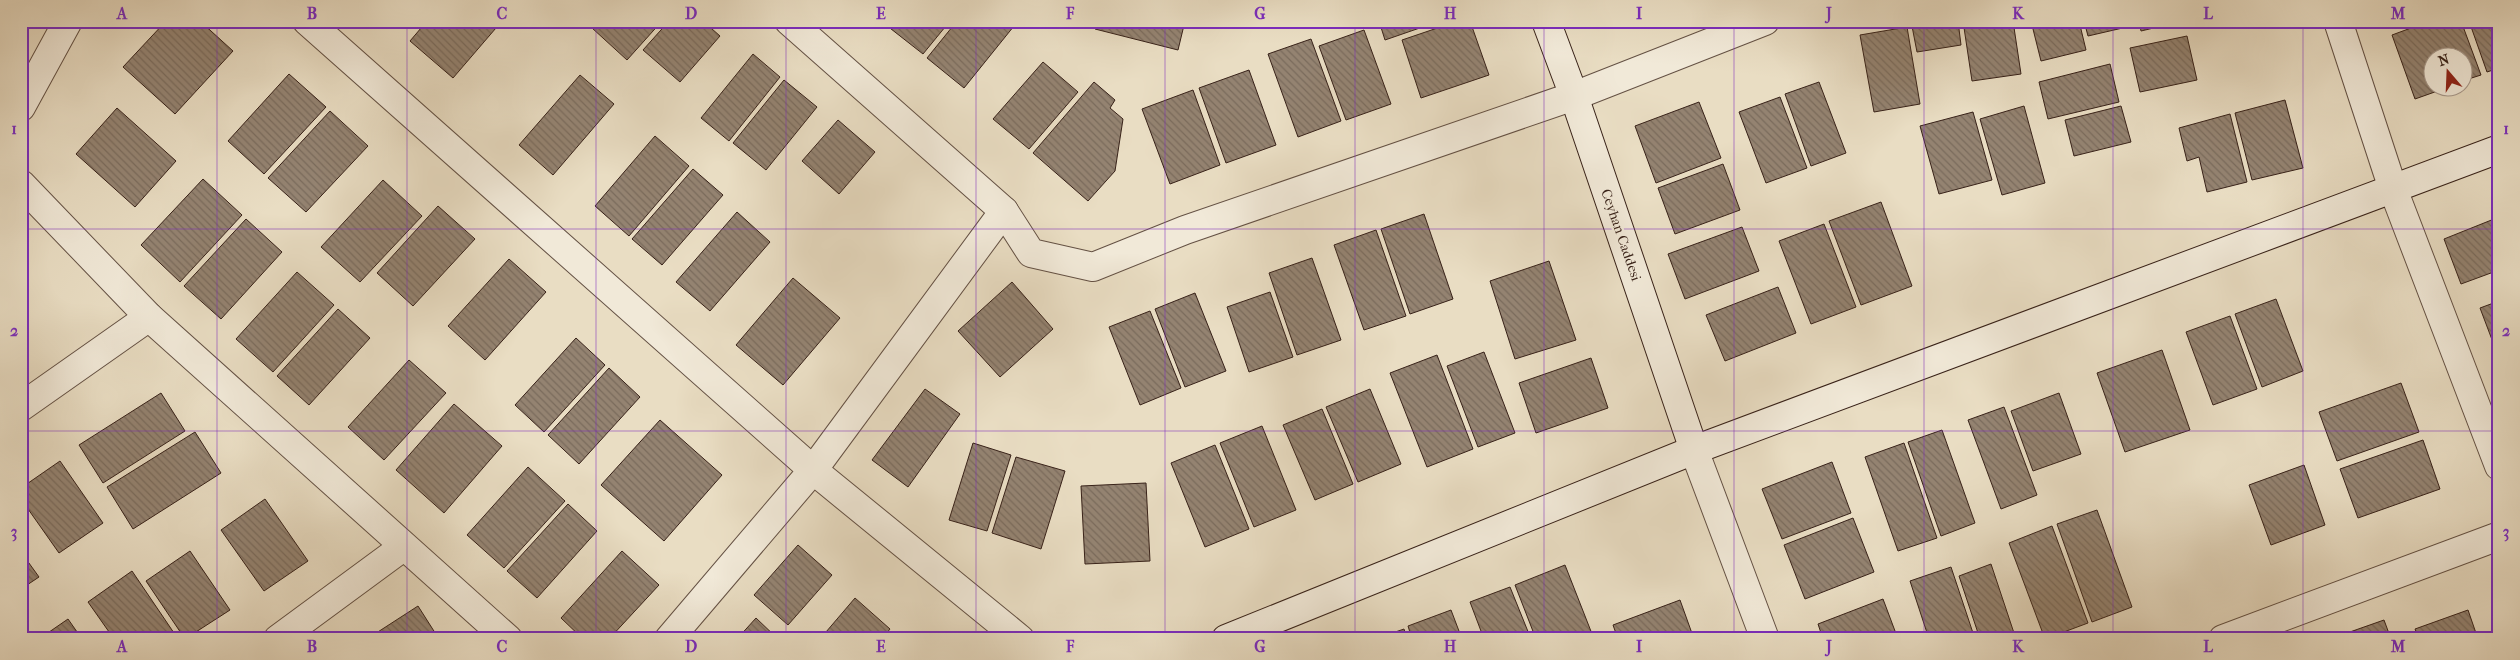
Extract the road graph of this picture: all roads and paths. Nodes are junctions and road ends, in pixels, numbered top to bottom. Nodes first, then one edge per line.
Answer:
1 (68, 21) edge
2 (307, 21) edge
3 (789, 21) edge
4 (1546, 21) edge
5 (1765, 21) edge
6 (2338, 21) edge
7 (1574, 96) junction
8 (21, 107) edge
9 (2499, 149) edge
10 (21, 184) edge
11 (2393, 190) junction
12 (1004, 211) junction
13 (149, 317) junction
14 (21, 407) edge
15 (1694, 450) junction
16 (2499, 466) edge
17 (813, 470) junction
18 (2499, 536) edge
19 (403, 547) junction
20 (278, 639) edge
21 (508, 639) edge
22 (669, 639) edge
23 (1020, 639) edge
24 (1226, 639) edge
25 (1766, 639) edge
26 (2223, 639) edge

1 - 8 street
2 - 17 street
3 - 12 street
4 - 7 street, Ceyhan Caddesi
5 - 7 street
6 - 11 street
7 - 12 street
7 - 15 street, Ceyhan Caddesi
9 - 11 street
10 - 13 street
11 - 15 street
11 - 16 street
12 - 17 street
13 - 14 street
13 - 19 street
15 - 24 street
15 - 25 street, Ceyhan Caddesi
17 - 22 street
17 - 23 street
18 - 26 street
19 - 20 street
19 - 21 street

